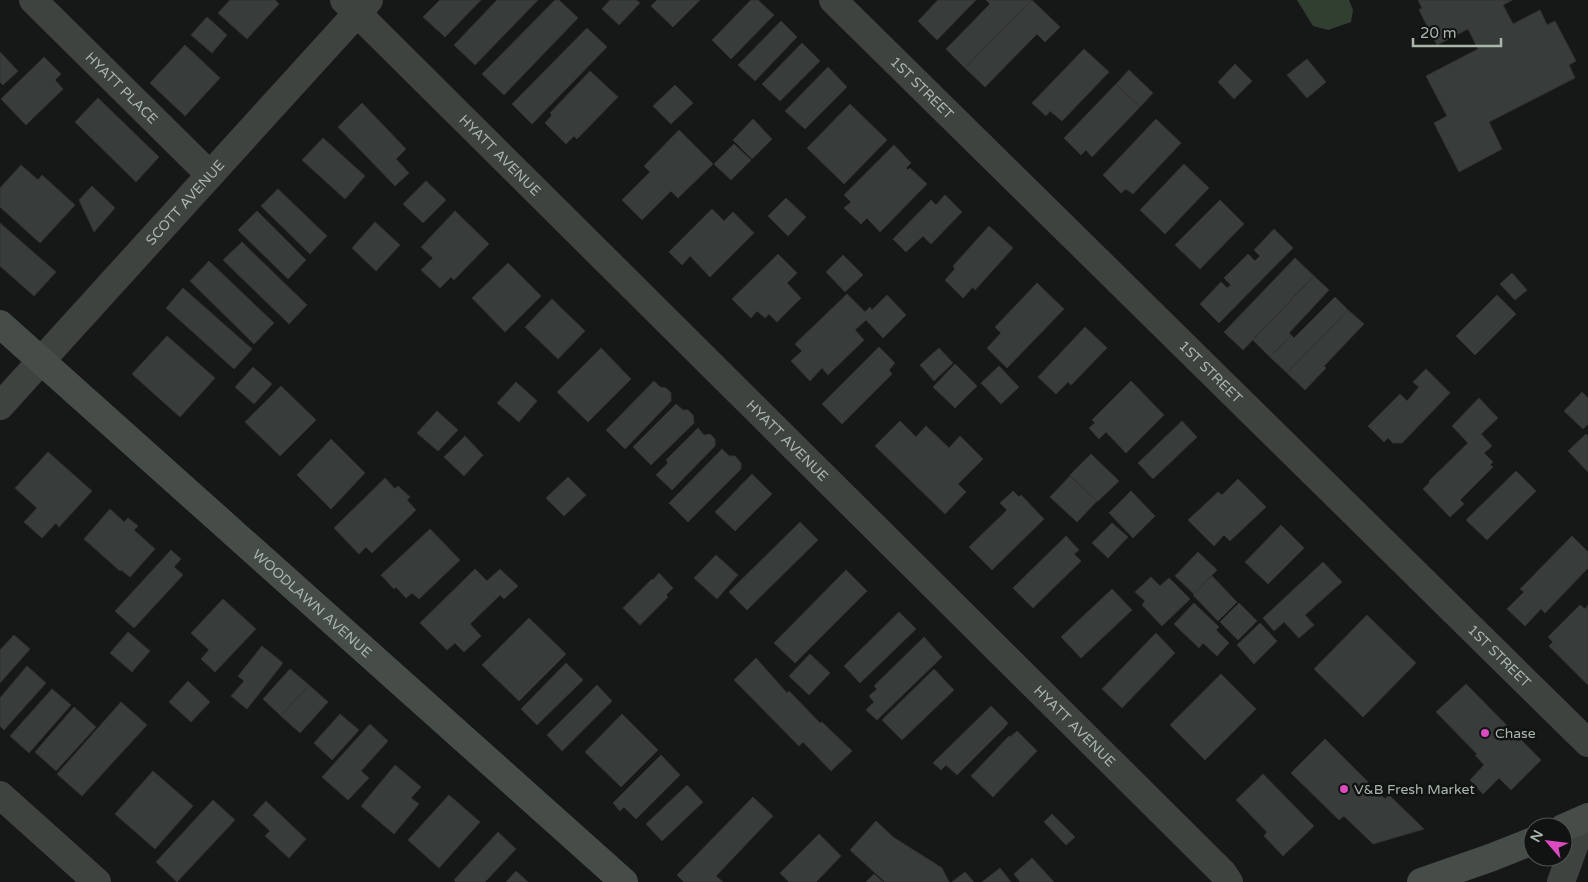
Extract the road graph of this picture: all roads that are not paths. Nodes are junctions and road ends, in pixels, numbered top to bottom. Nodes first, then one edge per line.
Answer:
1 (33, 0) edge
2 (833, 0) edge
3 (357, 4) edge
4 (210, 175) junction
5 (0, 324) edge
6 (40, 361) junction
7 (0, 406) edge
8 (1588, 743) edge
9 (0, 795) edge
10 (1578, 821) edge
11 (1523, 845) edge
12 (97, 882) edge
13 (624, 882) edge
14 (1229, 882) edge
15 (1421, 882) edge
16 (1561, 882) edge

1 - 4 street, HYATT PLACE
2 - 8 street, 1ST STREET
3 - 4 street, SCOTT AVENUE
3 - 14 street, HYATT AVENUE
4 - 6 street, SCOTT AVENUE
5 - 6 street, WOODLAWN AVENUE
6 - 7 street, SCOTT AVENUE
6 - 13 street, WOODLAWN AVENUE
9 - 12 street
10 - 16 street
11 - 15 street

